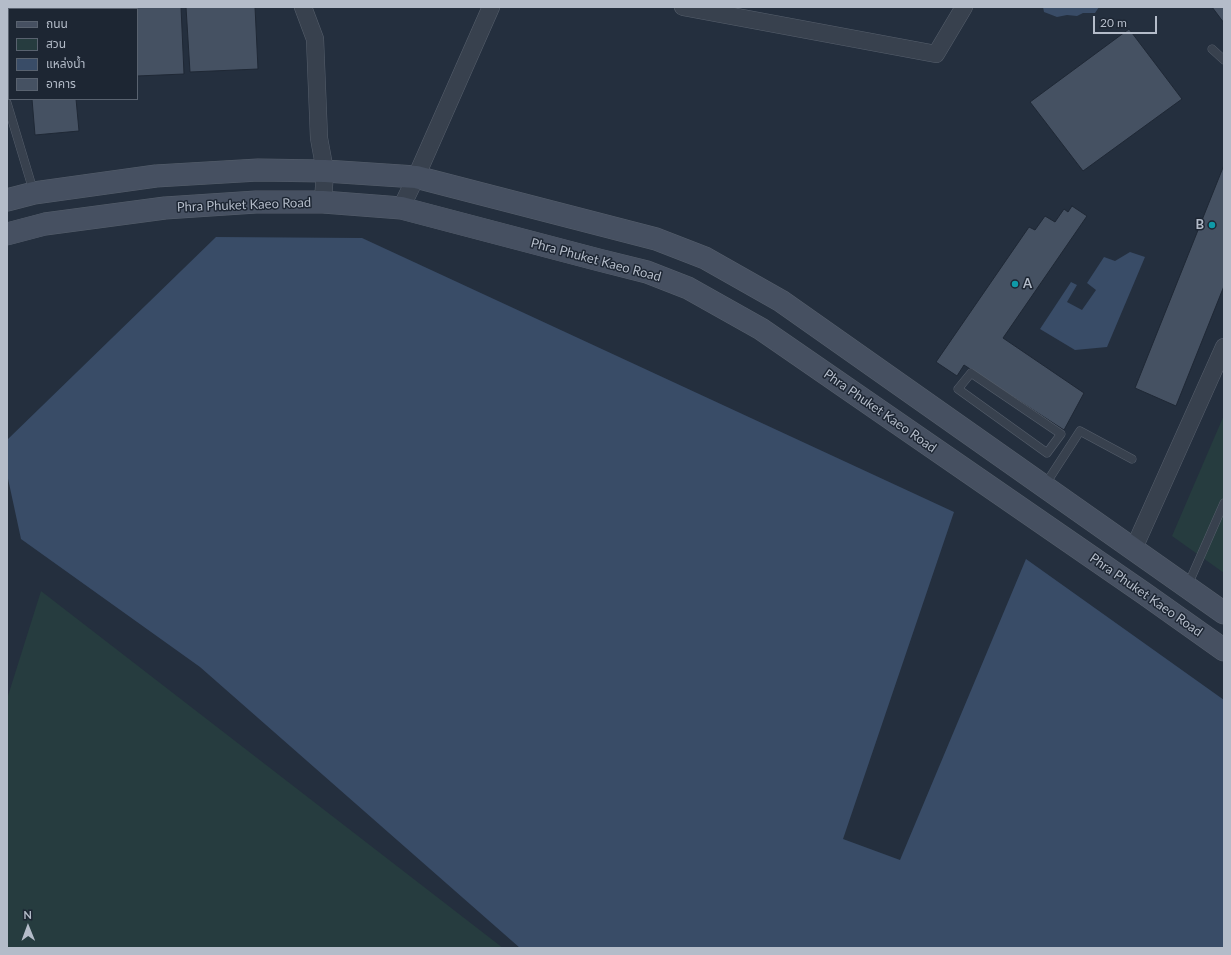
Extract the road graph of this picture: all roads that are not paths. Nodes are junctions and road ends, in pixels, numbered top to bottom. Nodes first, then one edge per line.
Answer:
1 (302, 7) edge
2 (491, 7) edge
3 (683, 7) edge
4 (964, 7) edge
5 (1212, 49) dead end
6 (1224, 60) edge
7 (7, 103) edge
8 (325, 171) junction
9 (416, 178) junction
10 (34, 193) junction
11 (7, 200) edge
12 (323, 202) junction
13 (401, 208) junction
14 (7, 234) edge
15 (1224, 347) edge
16 (1054, 443) junction
17 (1067, 451) junction
18 (1132, 459) dead end
19 (1044, 486) junction
20 (1224, 503) edge
21 (1134, 548) junction
22 (1187, 588) junction
23 (1224, 613) edge
24 (1224, 650) edge

1 - 8 street
2 - 9 street
3 - 4 street
5 - 6 lane
7 - 10 lane
8 - 9 main road
8 - 10 main road
8 - 12 street
9 - 13 street
9 - 19 main road
10 - 11 main road
12 - 13 main road, Phra Phuket Kaeo Road
12 - 14 main road, Phra Phuket Kaeo Road
13 - 24 main road, Phra Phuket Kaeo Road
15 - 21 street
16 - 16 lane
16 - 17 lane
17 - 18 lane
17 - 19 lane
19 - 21 main road
20 - 22 lane
21 - 22 main road
22 - 23 main road

